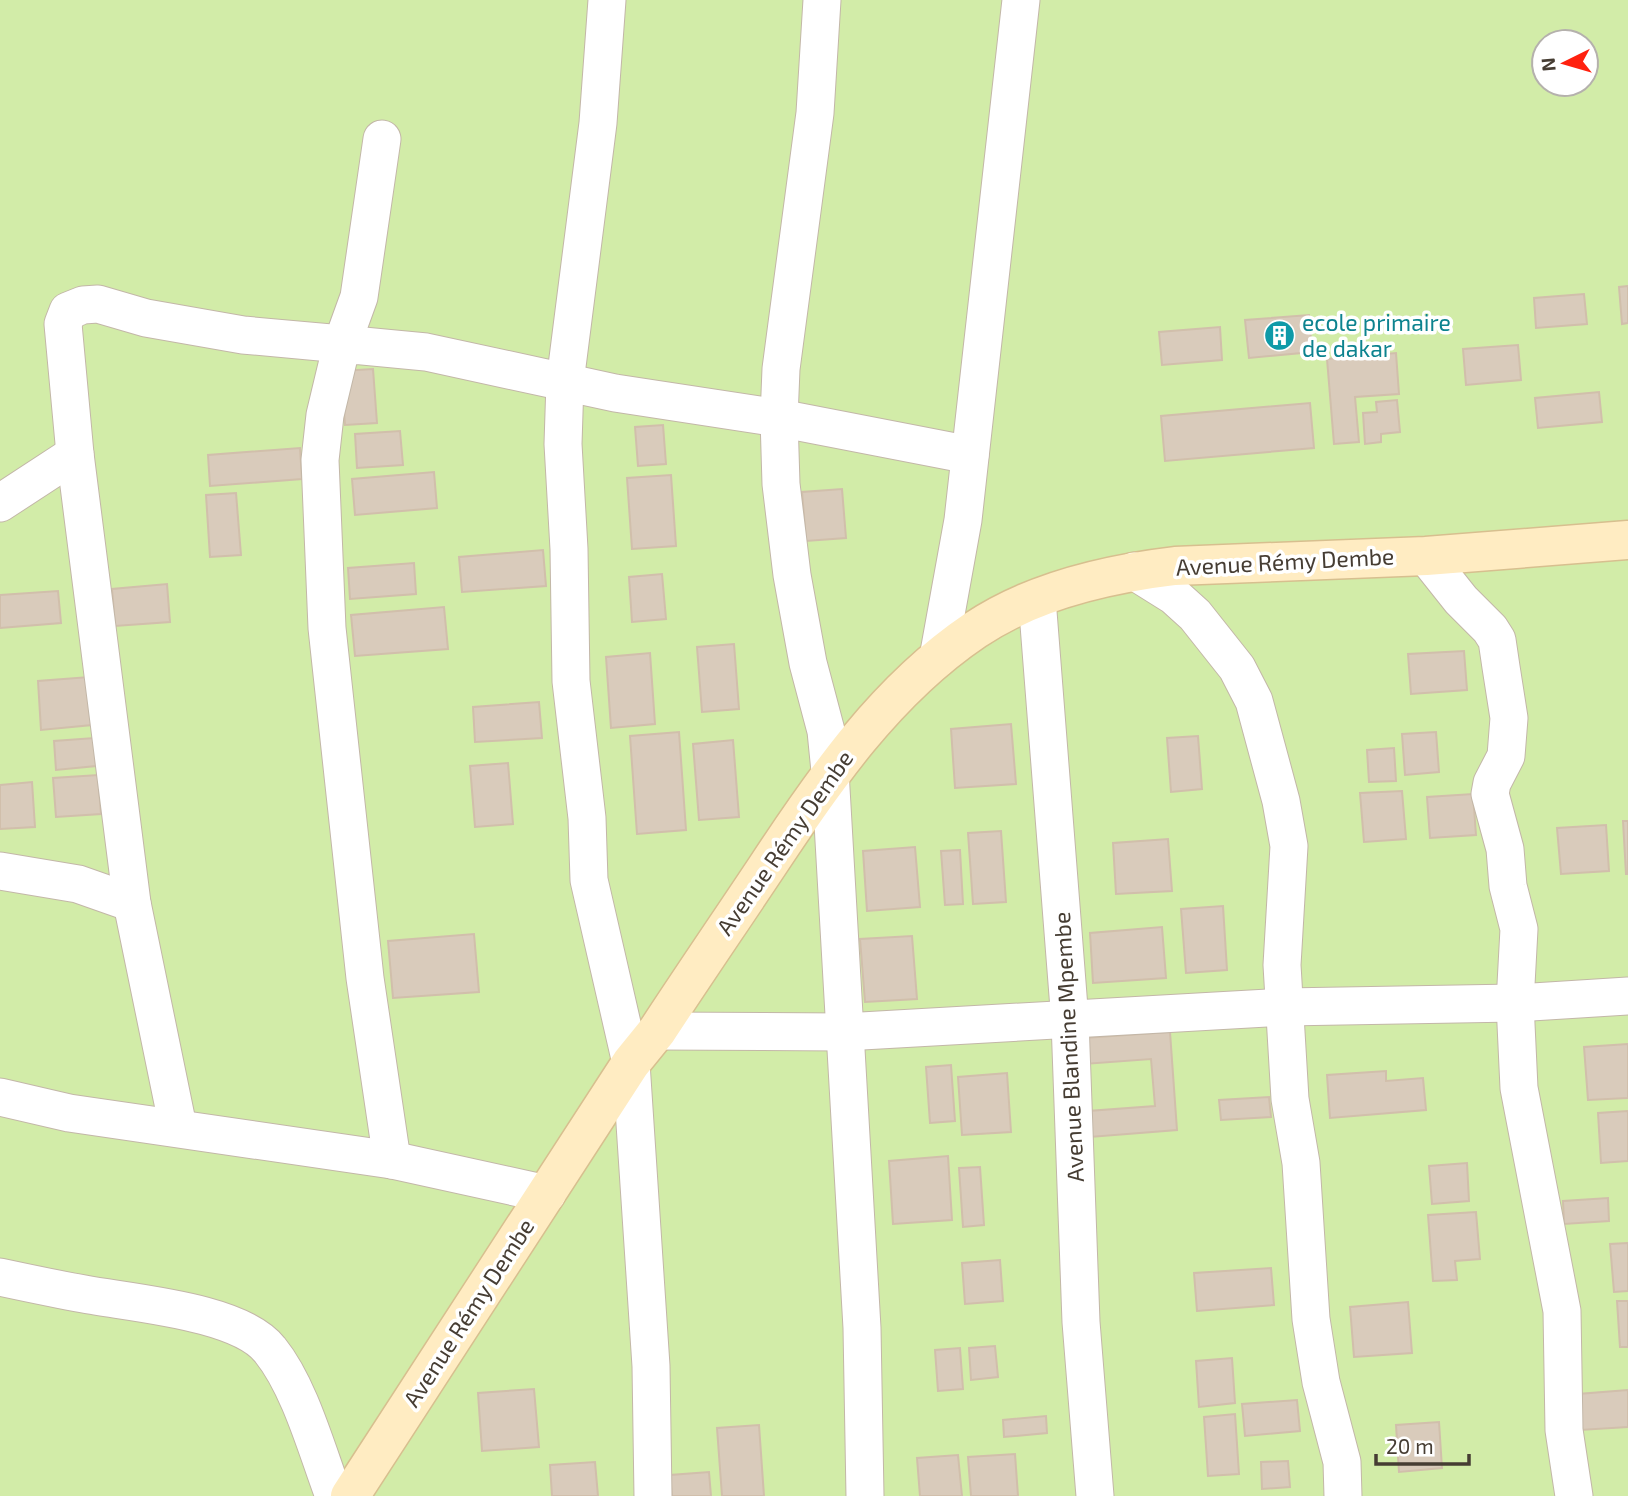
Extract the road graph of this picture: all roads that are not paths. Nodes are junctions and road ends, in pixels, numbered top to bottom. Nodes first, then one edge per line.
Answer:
1 (607, 0) edge
2 (822, 0) edge
3 (1021, 0) edge
4 (382, 139) dead end
5 (342, 344) junction
6 (565, 382) junction
7 (779, 418) junction
8 (75, 454) junction
9 (970, 455) junction
10 (0, 503) edge
11 (1628, 540) edge
12 (1426, 556) junction
13 (1134, 571) junction
14 (1037, 599) junction
15 (938, 658) junction
16 (830, 771) junction
17 (0, 871) edge
18 (132, 903) junction
19 (1628, 996) edge
20 (1515, 1003) junction
21 (1285, 1007) junction
22 (1070, 1021) junction
23 (657, 1031) junction
24 (844, 1031) junction
25 (631, 1063) junction
26 (0, 1097) edge
27 (178, 1127) junction
28 (393, 1160) junction
29 (547, 1194) junction
30 (0, 1277) edge
31 (334, 1496) edge
32 (349, 1496) edge
33 (653, 1496) edge
34 (865, 1496) edge
35 (1095, 1496) edge
36 (1343, 1496) edge
37 (1574, 1496) edge

1 - 6 street
2 - 7 street
3 - 9 street
4 - 5 street
5 - 6 street
5 - 8 street
5 - 28 street
6 - 7 street
6 - 25 street
7 - 9 street
7 - 16 street
8 - 10 street
8 - 18 street
9 - 15 street
11 - 12 street, Avenue Rémy Dembe
12 - 13 street, Avenue Rémy Dembe
12 - 20 street
13 - 14 street, Avenue Rémy Dembe
13 - 21 street
14 - 15 street, Avenue Rémy Dembe
14 - 22 street, Avenue Blandine Mpembe
15 - 16 street, Avenue Rémy Dembe
16 - 23 street, Avenue Rémy Dembe
16 - 24 street
17 - 18 street
18 - 27 street
19 - 20 street
20 - 21 street
20 - 37 street
21 - 22 street
21 - 36 street
22 - 24 street
22 - 35 street, Avenue Blandine Mpembe
23 - 24 street
23 - 25 street, Avenue Rémy Dembe
24 - 34 street
25 - 29 street, Avenue Rémy Dembe
25 - 33 street
26 - 27 street
27 - 28 street
28 - 29 street
29 - 32 street, Avenue Rémy Dembe
30 - 31 street

